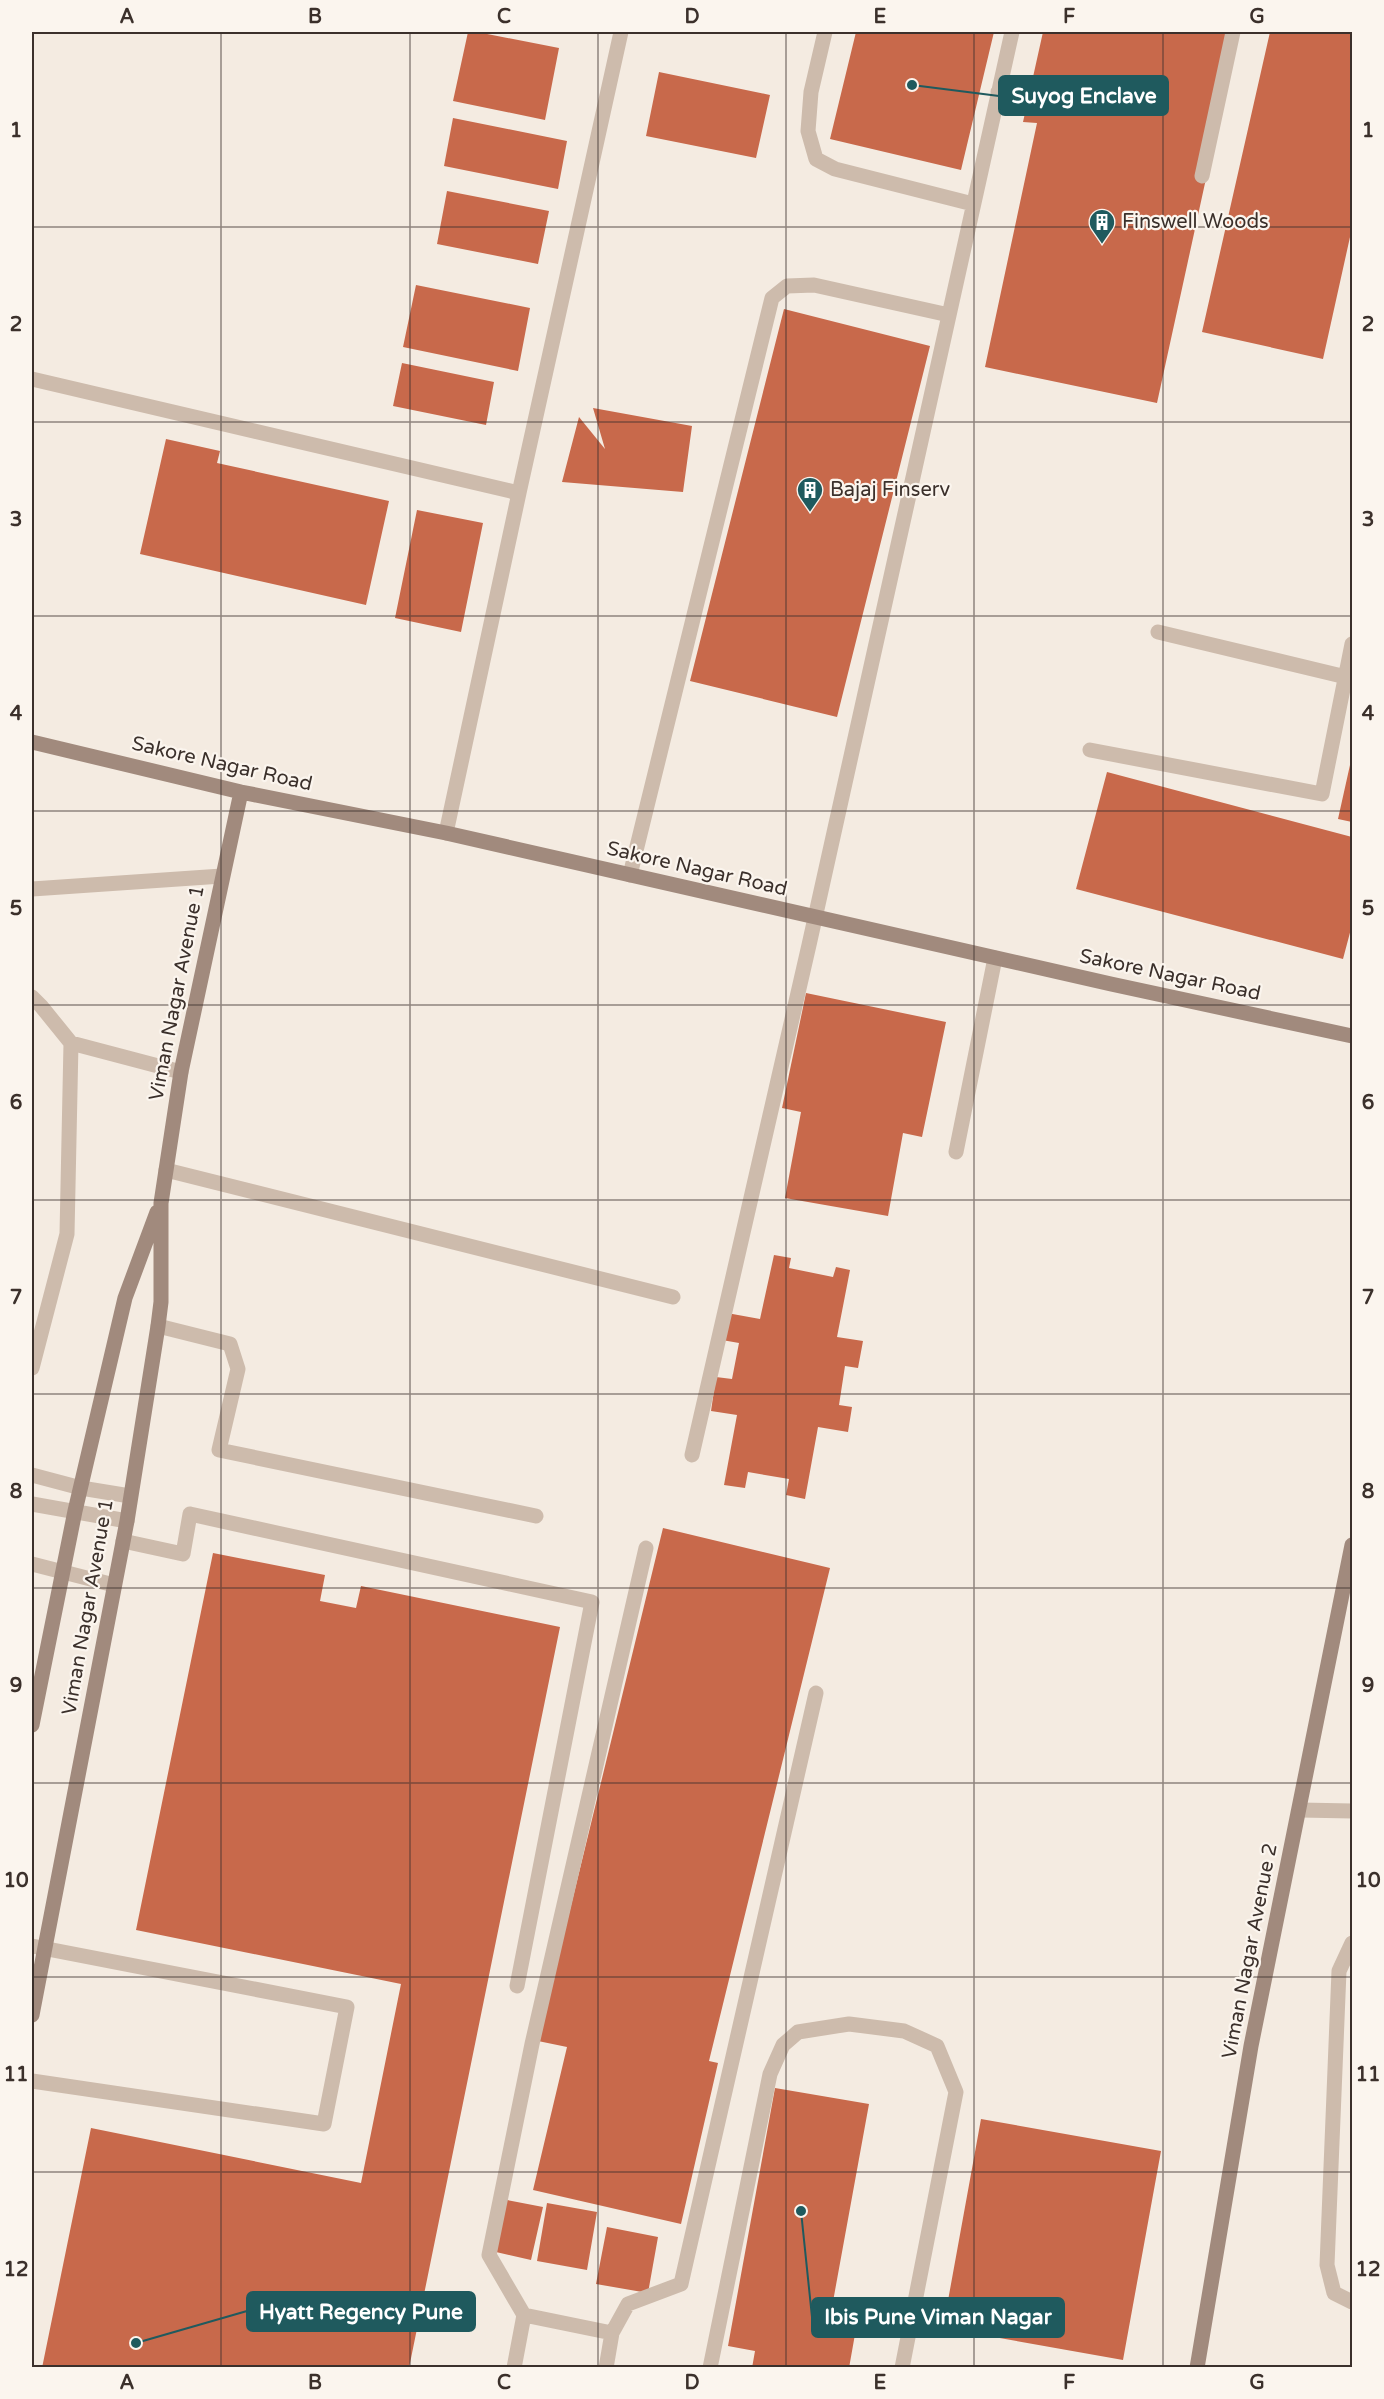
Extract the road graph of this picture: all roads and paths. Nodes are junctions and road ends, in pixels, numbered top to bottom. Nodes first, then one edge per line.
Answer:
1 (621, 32) edge
2 (825, 32) edge
3 (1012, 32) edge
4 (1233, 32) edge
5 (998, 92) junction
6 (1146, 106) dead end
7 (1202, 176) dead end
8 (973, 204) junction
9 (949, 315) junction
10 (32, 380) edge
11 (519, 493) junction
12 (1158, 632) dead end
13 (1353, 644) edge
14 (1346, 677) junction
15 (32, 742) edge
16 (1089, 750) dead end
17 (242, 792) junction
18 (446, 833) junction
19 (630, 875) junction
20 (222, 876) junction
21 (32, 890) edge
22 (815, 917) junction
23 (995, 958) junction
24 (32, 997) edge
25 (1353, 1036) edge
26 (71, 1043) junction
27 (181, 1072) junction
28 (956, 1152) dead end
29 (166, 1170) junction
30 (161, 1203) junction
31 (673, 1297) dead end
32 (158, 1326) junction
33 (32, 1368) edge
34 (692, 1455) dead end
35 (32, 1475) edge
36 (81, 1488) junction
37 (130, 1496) junction
38 (32, 1504) edge
39 (75, 1511) junction
40 (536, 1516) dead end
41 (127, 1521) junction
42 (123, 1541) junction
43 (1353, 1545) edge
44 (646, 1548) dead end
45 (32, 1564) edge
46 (63, 1573) junction
47 (114, 1585) junction
48 (816, 1693) dead end
49 (32, 1725) edge
50 (1300, 1810) junction
51 (1353, 1811) edge
52 (1353, 1943) edge
53 (38, 1947) edge
54 (517, 1986) dead end
55 (32, 2015) edge
56 (32, 2081) edge
57 (1353, 2302) edge
58 (524, 2315) junction
59 (612, 2333) junction
60 (514, 2367) edge
61 (606, 2367) edge
62 (710, 2367) edge
63 (902, 2367) edge
64 (1197, 2367) edge

1 - 11 street
2 - 8 street
3 - 5 street
4 - 7 street
5 - 6 street
5 - 8 street
8 - 9 street
9 - 19 street
9 - 22 street
10 - 11 street
11 - 18 street
12 - 14 street
13 - 14 street
14 - 16 street
15 - 17 street, Sakore Nagar Road
17 - 18 street, Sakore Nagar Road
17 - 20 street, Viman Nagar Avenue 1
18 - 19 street, Sakore Nagar Road
19 - 22 street, Sakore Nagar Road
20 - 21 street
20 - 27 street, Viman Nagar Avenue 1
22 - 23 street, Sakore Nagar Road
22 - 34 street
23 - 25 street, Sakore Nagar Road
23 - 28 street
24 - 26 street
26 - 27 street
26 - 33 street
27 - 29 street, Viman Nagar Avenue 1
29 - 30 street, Viman Nagar Avenue 1
29 - 31 street
30 - 32 street, Viman Nagar Avenue 1
30 - 36 street, Viman Nagar Avenue 1
32 - 37 street, Viman Nagar Avenue 1
32 - 40 street
35 - 36 street
36 - 37 street
36 - 39 street, Viman Nagar Avenue 1
37 - 41 street, Viman Nagar Avenue 1
38 - 39 street
39 - 41 street
39 - 46 street, Viman Nagar Avenue 1
41 - 42 street, Viman Nagar Avenue 1
42 - 47 street, Viman Nagar Avenue 1
42 - 54 street
43 - 50 street, Viman Nagar Avenue 2
44 - 58 street
45 - 46 street
46 - 47 street
46 - 49 street, Viman Nagar Avenue 1
47 - 53 street, Viman Nagar Avenue 1
48 - 59 street
50 - 51 street
50 - 64 street, Viman Nagar Avenue 2
52 - 57 street
53 - 55 street, Viman Nagar Avenue 1
53 - 56 street
58 - 59 street
58 - 60 street
59 - 61 street
62 - 63 street

